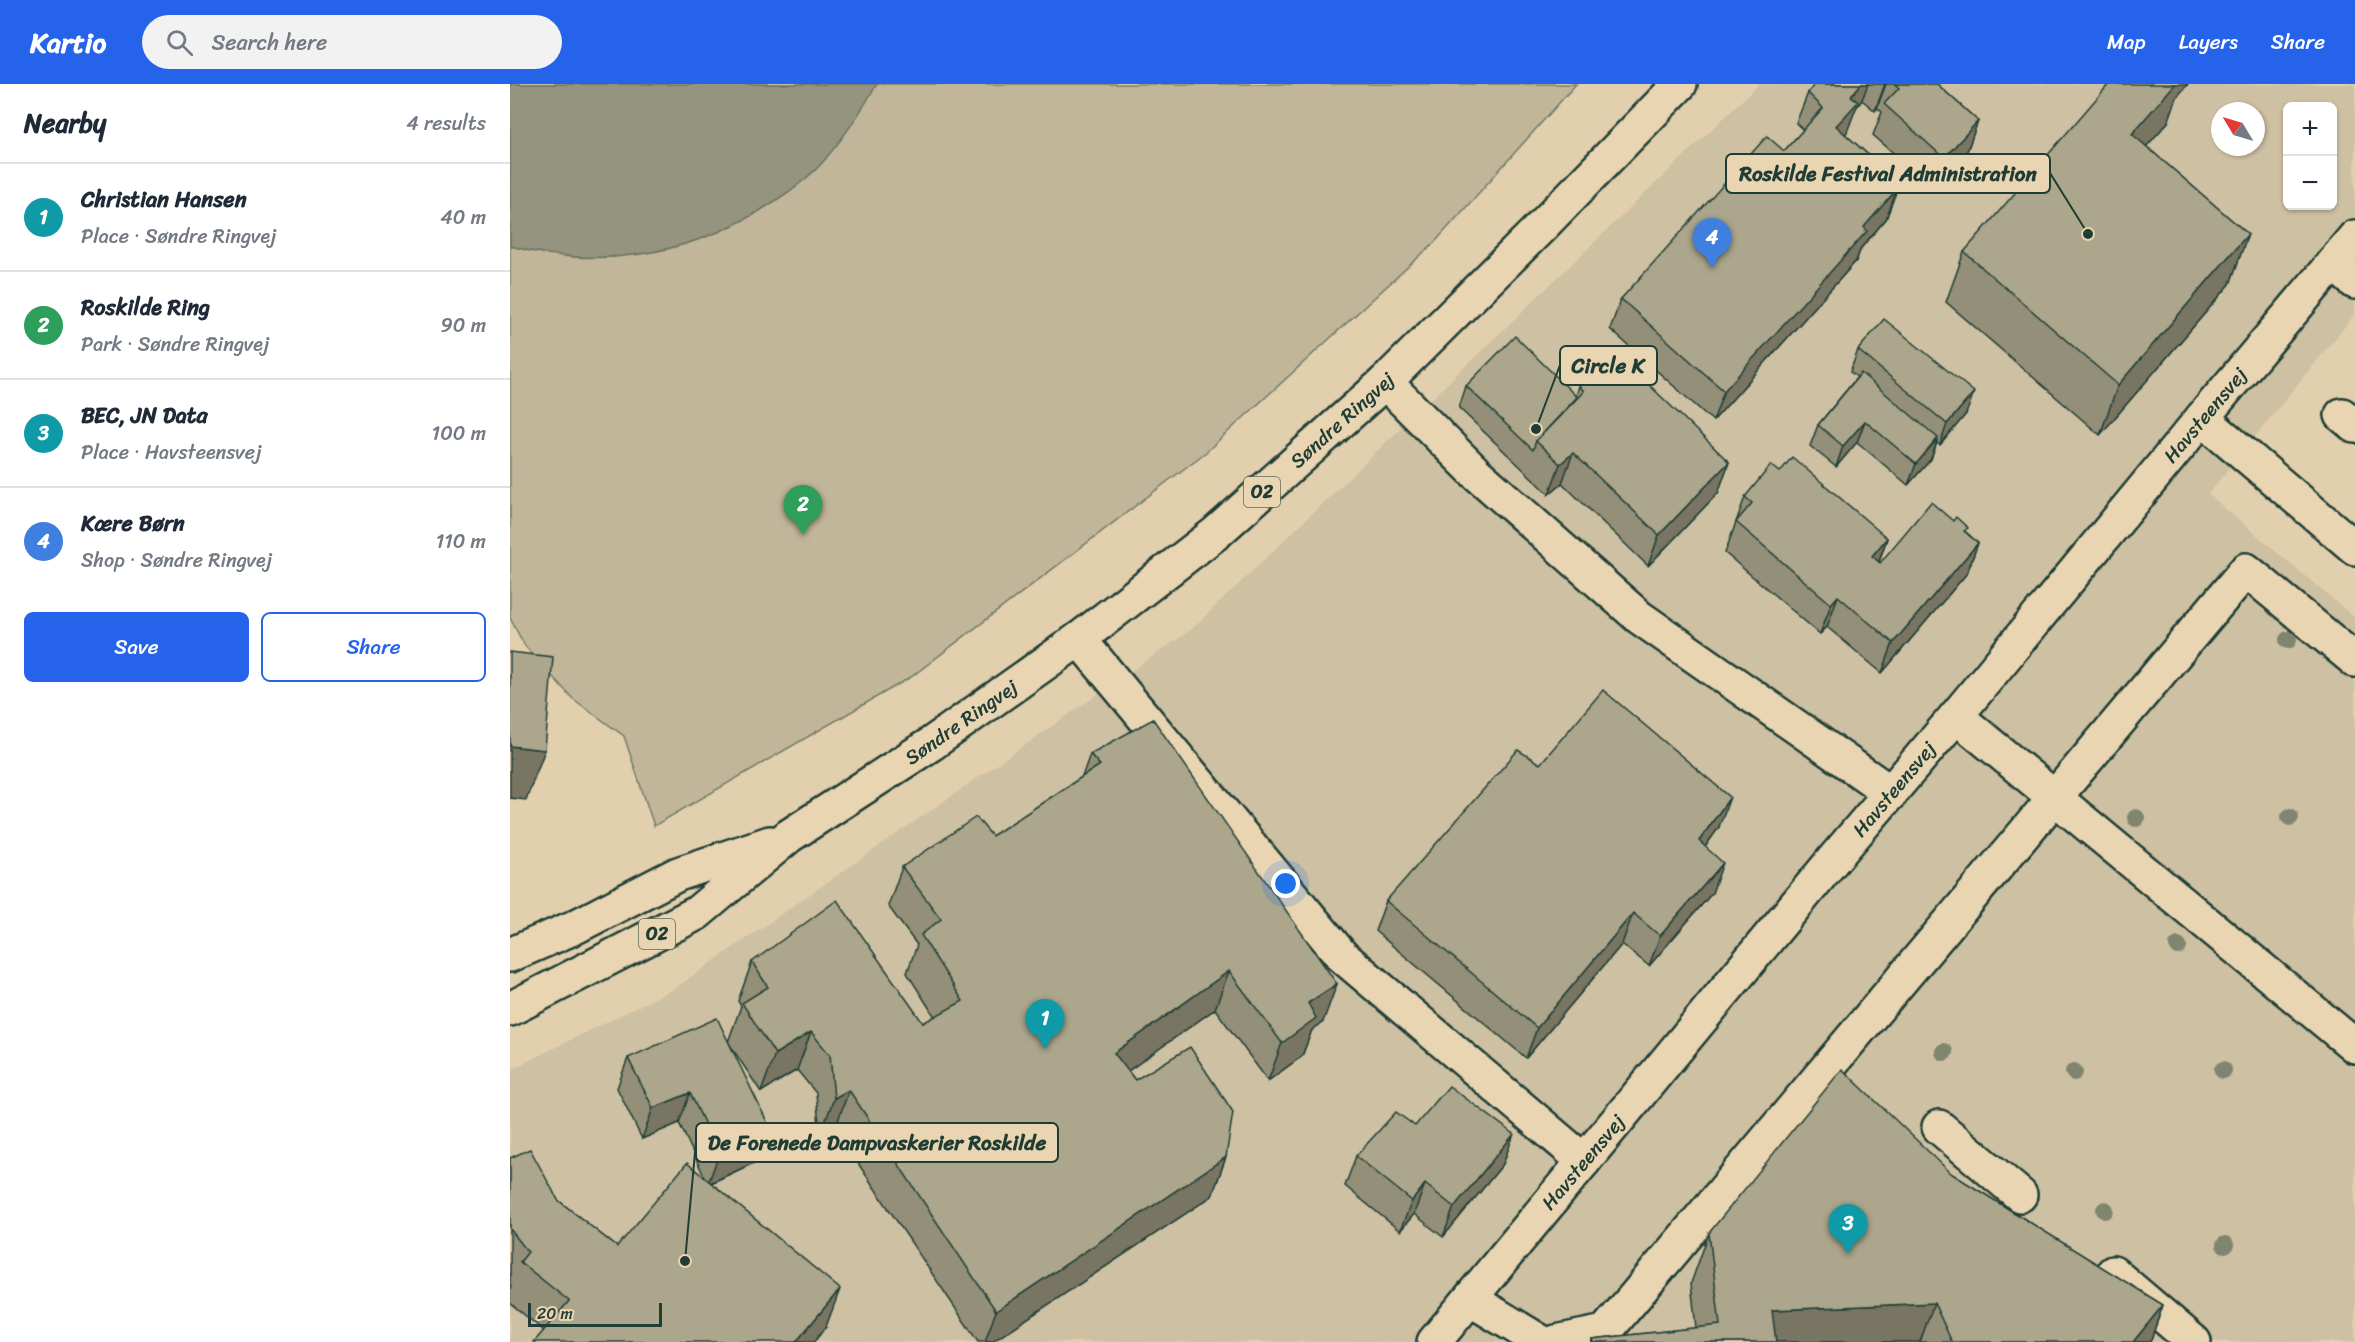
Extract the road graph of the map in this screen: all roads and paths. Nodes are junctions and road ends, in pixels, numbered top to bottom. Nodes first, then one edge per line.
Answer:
1 (1680, 84) edge
2 (2355, 237) edge
3 (2344, 272) edge
4 (1385, 382) junction
5 (2202, 418) junction
6 (2355, 548) edge
7 (1079, 639) junction
8 (2355, 660) edge
9 (1956, 716) junction
10 (1891, 793) junction
11 (2054, 797) junction
12 (789, 836) junction
13 (510, 955) edge
14 (510, 1009) edge
15 (2355, 1046) edge
16 (1939, 1127) dead end
17 (1584, 1161) junction
18 (2020, 1194) dead end
19 (2113, 1273) edge
20 (1470, 1299) junction
21 (1434, 1342) edge
22 (1541, 1342) edge
23 (1556, 1342) edge
24 (2194, 1342) edge

1 - 4 main road, Søndre Ringvej / O2
2 - 3 main road, Havsteensvej
3 - 5 main road, Havsteensvej
4 - 7 main road, Søndre Ringvej / O2
4 - 10 main road
5 - 6 main road
5 - 9 main road, Havsteensvej
7 - 12 main road, Søndre Ringvej / O2
7 - 17 main road
8 - 11 main road
9 - 10 main road, Havsteensvej
9 - 11 main road
10 - 17 main road, Havsteensvej
11 - 15 main road
11 - 23 main road
12 - 13 main road, Søndre Ringvej / O2
12 - 14 main road, Søndre Ringvej / O2
16 - 18 main road
17 - 20 main road, Havsteensvej
19 - 24 main road
20 - 21 main road, Havsteensvej
20 - 22 main road

